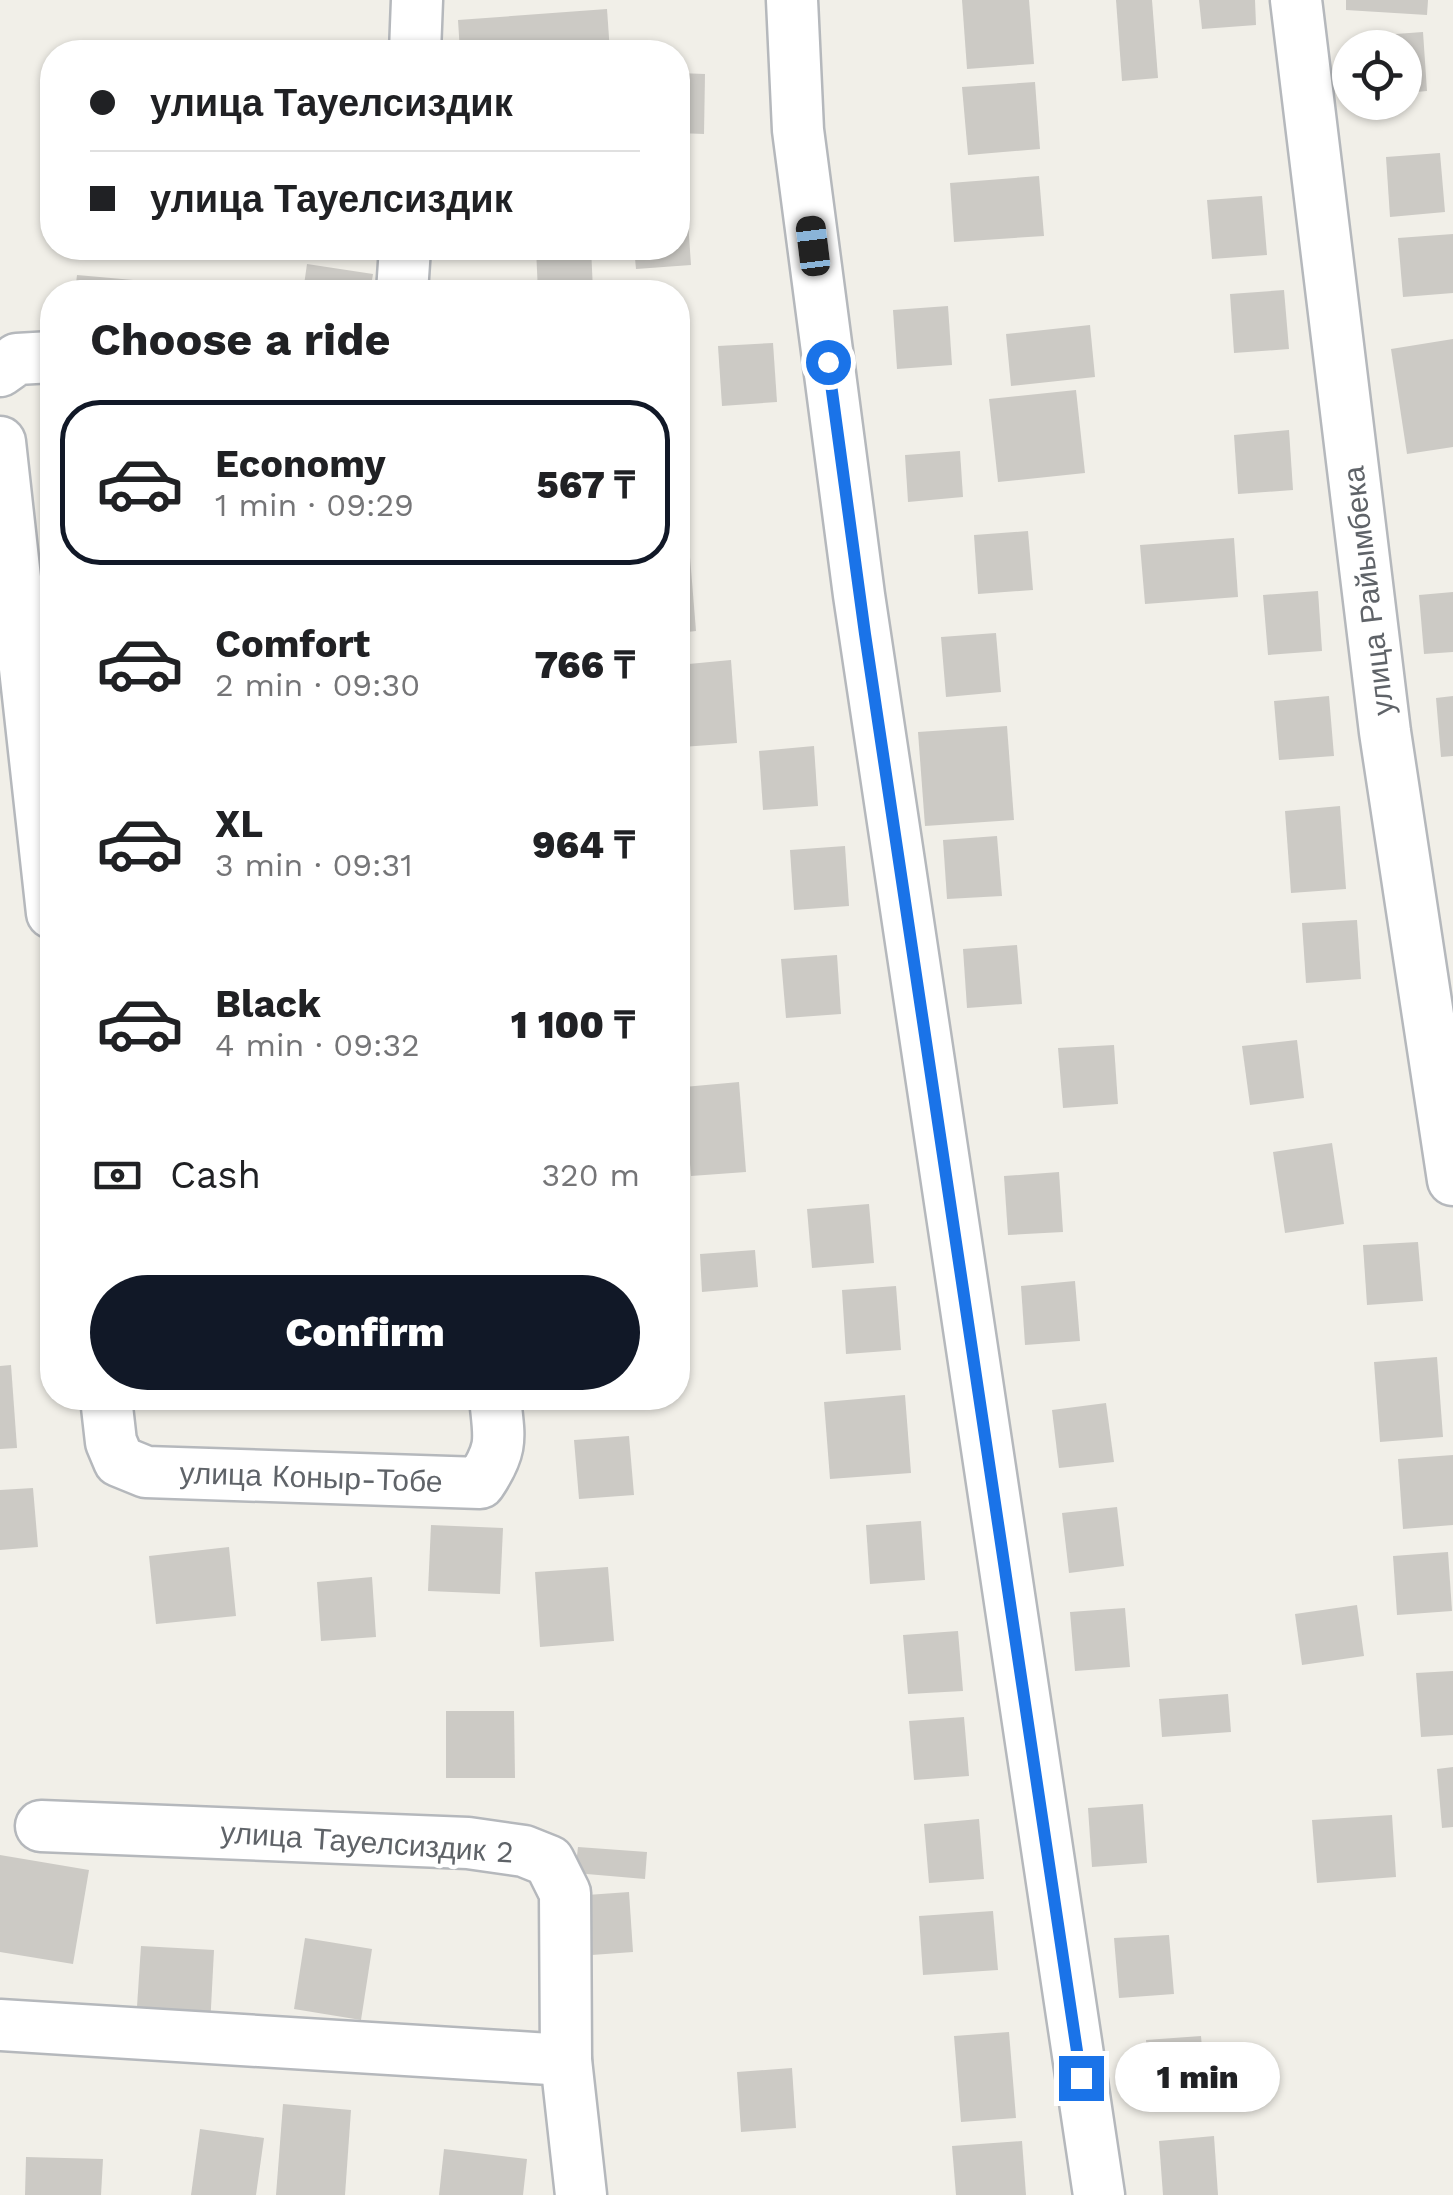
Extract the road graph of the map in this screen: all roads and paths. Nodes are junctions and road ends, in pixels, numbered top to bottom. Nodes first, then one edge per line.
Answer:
1 (417, 0) edge
2 (792, 0) edge
3 (1296, 0) edge
4 (415, 40) edge
5 (40, 357) edge
6 (0, 371) edge
7 (0, 442) edge
8 (40, 804) edge
9 (1442, 1033) edge
10 (1453, 1180) edge
11 (107, 1410) edge
12 (496, 1410) edge
13 (41, 1826) dead end
14 (0, 2025) edge
15 (566, 2060) junction
16 (582, 2195) edge
17 (1099, 2195) edge

1 - 4 street
2 - 17 street
3 - 9 street, улица Райымбека
5 - 6 street
7 - 8 street
9 - 10 street, улица Райымбека
11 - 12 street, улица Коныр-Тобе
13 - 15 street, улица Тауелсиздик 2
14 - 15 street
15 - 16 street, улица Тауелсиздик 2

